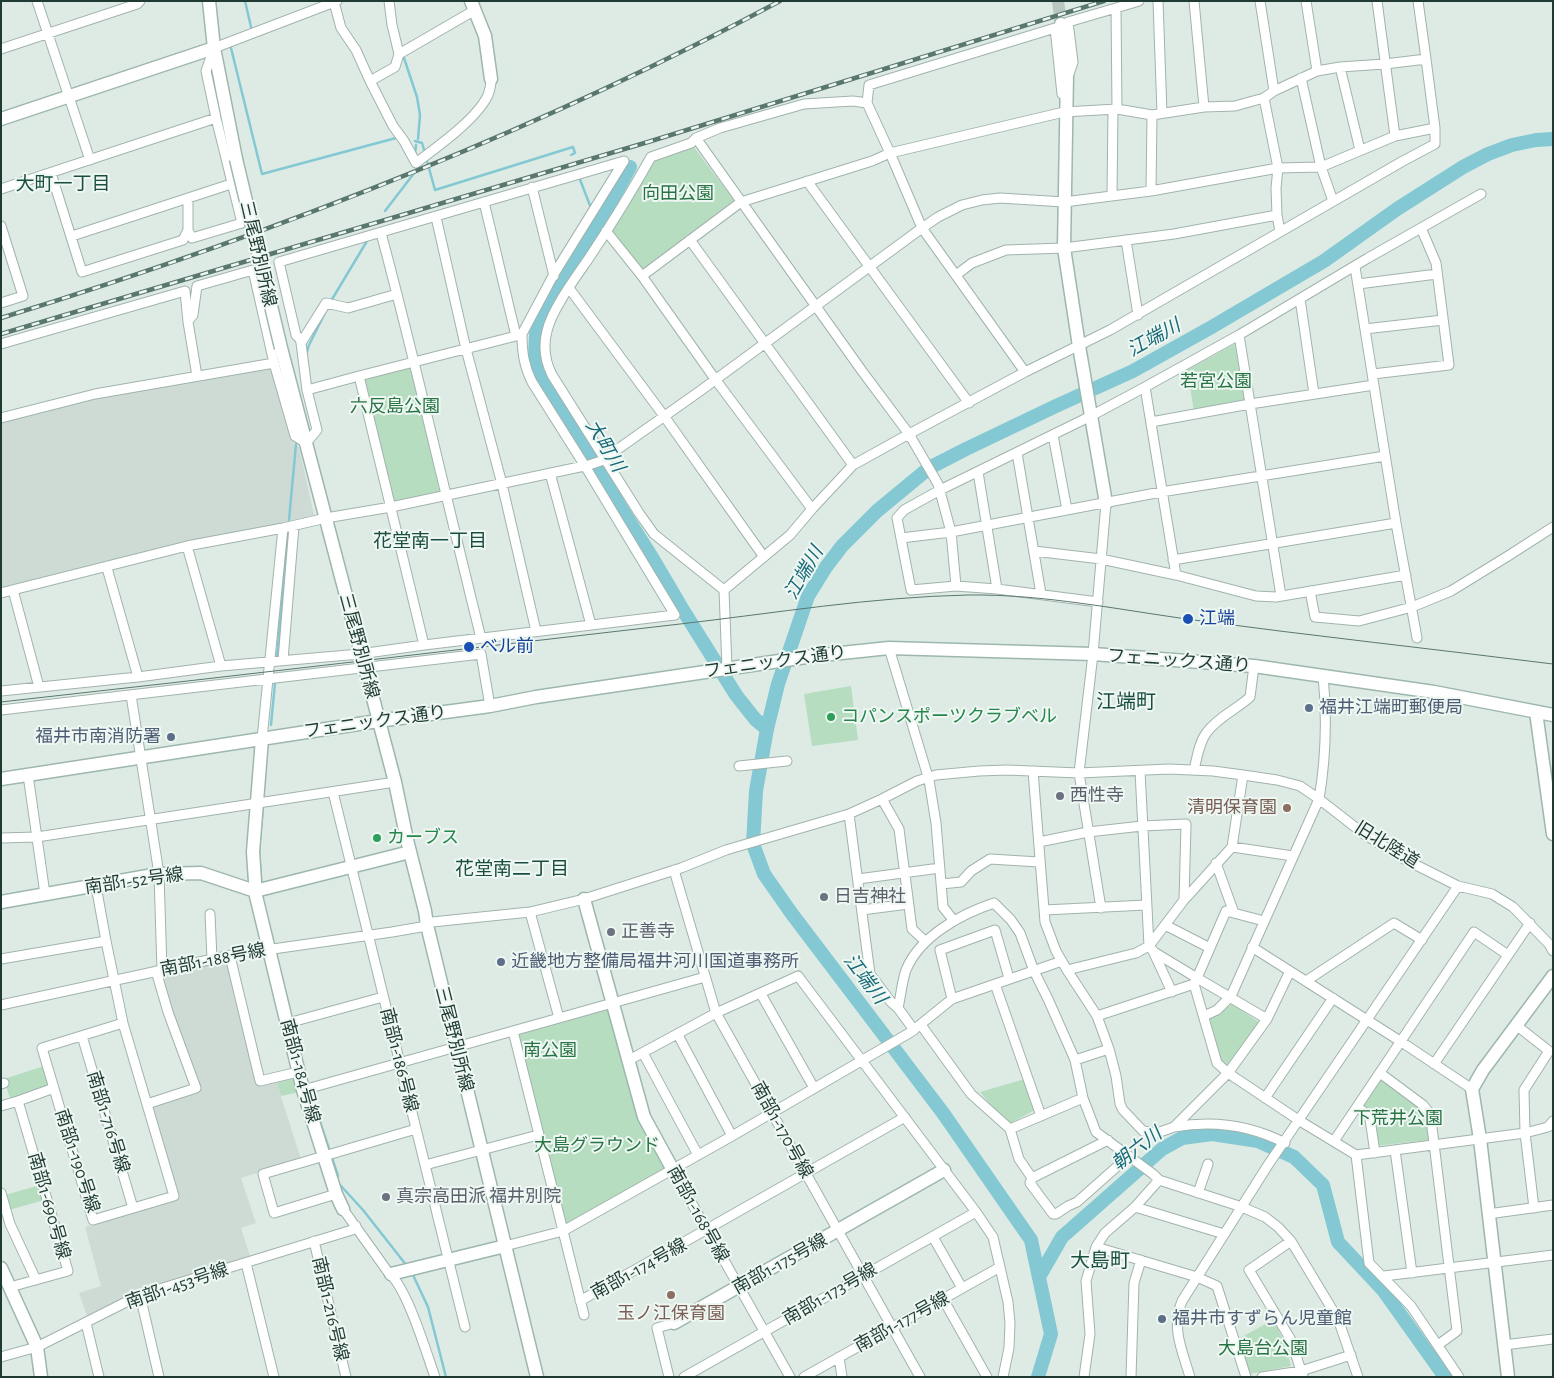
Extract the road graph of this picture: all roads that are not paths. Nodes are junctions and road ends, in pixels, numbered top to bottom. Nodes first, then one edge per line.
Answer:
1 (37, 1) edge
2 (140, 1) edge
3 (209, 1) edge
4 (389, 1) edge
5 (1139, 1) edge
6 (1158, 1) edge
7 (1194, 1) edge
8 (1260, 1) edge
9 (1306, 1) edge
10 (1377, 1) edge
11 (1418, 1) edge
12 (336, 2) edge
13 (473, 6) edge
14 (1116, 8) junction
15 (1061, 24) tunnel mouth
16 (47, 34) junction
17 (214, 48) junction
18 (1, 49) edge
19 (399, 54) junction
20 (1426, 59) junction
21 (1385, 64) junction
22 (1340, 67) junction
23 (1317, 71) junction
24 (1301, 78) junction
25 (491, 79) joint
26 (1067, 80) junction
27 (370, 81) junction
28 (1274, 91) junction
29 (68, 97) junction
30 (1264, 98) junction
31 (867, 103) junction
32 (1204, 107) junction
33 (1115, 109) junction
34 (1065, 112) junction
35 (1162, 113) junction
36 (1152, 115) junction
37 (216, 118) junction
38 (1, 119) edge
39 (1436, 128) junction
40 (1395, 136) junction
41 (696, 138) junction
42 (1360, 150) junction
43 (890, 153) junction
44 (90, 160) junction
45 (1321, 167) junction
46 (1278, 168) junction
47 (51, 173) junction
48 (807, 181) junction
49 (232, 184) junction
50 (532, 188) junction
51 (1, 189) edge
52 (1151, 191) junction
53 (1481, 194) dead end
54 (1112, 196) junction
55 (188, 198) junction
56 (1333, 201) junction
57 (484, 202) junction
58 (741, 202) junction
59 (1064, 202) junction
60 (1277, 215) junction
61 (436, 217) junction
62 (1, 226) edge
63 (922, 228) junction
64 (1420, 228) junction
65 (188, 230) junction
66 (606, 231) junction
67 (1280, 232) junction
68 (381, 233) junction
69 (72, 236) junction
70 (690, 240) junction
71 (1126, 240) junction
72 (1064, 248) junction
73 (279, 262) junction
74 (869, 267) junction
75 (1355, 267) junction
76 (253, 270) junction
77 (1437, 274) junction
78 (956, 275) junction
79 (554, 276) junction
80 (642, 276) junction
81 (1358, 284) junction
82 (569, 288) junction
83 (397, 294) junction
84 (1300, 299) junction
85 (1, 303) edge
86 (816, 306) junction
87 (1138, 314) junction
88 (1443, 320) junction
89 (188, 322) junction
90 (1365, 329) junction
91 (519, 335) junction
92 (1239, 335) junction
93 (302, 343) junction
94 (765, 343) junction
95 (1, 344) edge
96 (466, 349) junction
97 (1080, 352) junction
98 (414, 362) junction
99 (274, 363) junction
100 (1025, 372) junction
101 (1373, 374) junction
102 (197, 376) junction
103 (359, 376) junction
104 (715, 379) junction
105 (1374, 385) junction
106 (1145, 387) junction
107 (308, 390) junction
108 (1314, 394) junction
109 (969, 403) junction
110 (1250, 404) junction
111 (1091, 412) junction
112 (664, 416) junction
113 (1, 418) edge
114 (1151, 422) junction
115 (1053, 435) junction
116 (910, 436) junction
117 (306, 443) junction
118 (1017, 453) junction
119 (1385, 456) junction
120 (602, 460) junction
121 (587, 465) junction
122 (853, 465) junction
123 (978, 472) junction
124 (550, 473) junction
125 (1262, 475) junction
126 (502, 484) junction
127 (939, 487) junction
128 (1161, 492) junction
129 (445, 496) junction
130 (1106, 503) junction
131 (391, 507) junction
132 (812, 509) junction
133 (1067, 510) junction
134 (326, 518) junction
135 (1029, 518) junction
136 (1396, 523) junction
137 (987, 525) junction
138 (294, 526) junction
139 (1553, 527) edge
140 (283, 528) junction
141 (951, 532) junction
142 (901, 538) junction
143 (1273, 543) junction
144 (186, 546) junction
145 (1034, 551) junction
146 (764, 557) junction
147 (1101, 559) junction
148 (1174, 560) junction
149 (107, 568) junction
150 (1176, 575) junction
151 (1406, 575) junction
152 (956, 586) junction
153 (997, 589) junction
154 (13, 590) junction
155 (724, 590) junction
156 (1310, 591) junction
157 (1, 593) edge
158 (1041, 594) junction
159 (1282, 596) junction
160 (1098, 602) junction
161 (1412, 607) junction
162 (591, 625) junction
163 (536, 631) junction
164 (481, 638) junction
165 (1418, 638) dead end
166 (424, 645) junction
167 (889, 648) junction
168 (360, 654) junction
169 (1093, 654) junction
170 (283, 660) junction
171 (269, 662) junction
172 (221, 666) junction
173 (1254, 666) junction
174 (364, 668) junction
175 (728, 668) junction
176 (1323, 675) junction
177 (138, 677) junction
178 (268, 679) junction
179 (38, 687) junction
180 (1, 691) edge
181 (131, 695) junction
182 (490, 706) junction
183 (1, 710) edge
184 (1536, 712) junction
185 (1553, 715) edge
186 (378, 721) junction
187 (262, 739) junction
188 (141, 757) junction
189 (787, 761) dead end
190 (739, 766) dead end
191 (1194, 770) junction
192 (1033, 771) junction
193 (1140, 771) junction
194 (1079, 773) junction
195 (28, 775) junction
196 (1243, 775) junction
197 (928, 777) junction
198 (1, 779) edge
199 (395, 782) junction
200 (333, 792) junction
201 (882, 799) junction
202 (1319, 799) junction
203 (256, 803) junction
204 (849, 814) junction
205 (151, 819) junction
206 (1142, 826) junction
207 (1088, 832) junction
208 (1553, 834) edge
209 (36, 837) junction
210 (1, 838) edge
211 (1038, 842) junction
212 (1232, 847) junction
213 (410, 852) junction
214 (1293, 856) junction
215 (1040, 862) junction
216 (1216, 863) junction
217 (351, 867) junction
218 (940, 868) junction
219 (674, 870) junction
220 (904, 873) junction
221 (159, 874) junction
222 (858, 879) junction
223 (941, 884) junction
224 (96, 886) junction
225 (1458, 886) junction
226 (255, 890) junction
227 (45, 894) junction
228 (584, 899) junction
229 (1184, 900) junction
230 (1, 902) edge
231 (908, 904) junction
232 (1146, 905) junction
233 (1100, 908) junction
234 (862, 910) junction
235 (1044, 910) junction
236 (530, 912) junction
237 (1234, 913) junction
238 (210, 914) dead end
239 (954, 921) junction
240 (1264, 922) junction
241 (1530, 923) junction
242 (427, 925) junction
243 (1166, 925) junction
244 (368, 936) junction
245 (1422, 940) junction
246 (106, 941) junction
247 (926, 941) junction
248 (1252, 947) junction
249 (268, 948) junction
250 (1151, 948) junction
251 (1210, 948) junction
252 (1553, 951) edge
253 (230, 956) junction
254 (1508, 956) junction
255 (1, 959) edge
256 (212, 959) junction
257 (1062, 961) junction
258 (159, 970) junction
259 (1067, 970) junction
260 (1034, 971) junction
261 (1290, 971) junction
262 (1553, 976) edge
263 (705, 977) junction
264 (1010, 978) junction
265 (113, 980) junction
266 (1196, 981) junction
267 (1306, 981) junction
268 (994, 984) junction
269 (1172, 992) junction
270 (760, 994) junction
271 (1231, 996) junction
272 (383, 997) junction
273 (1333, 998) junction
274 (952, 999) junction
275 (613, 1002) junction
276 (1, 1005) edge
277 (898, 1008) junction
278 (716, 1014) junction
279 (1097, 1016) junction
280 (1204, 1016) junction
281 (559, 1018) junction
282 (1267, 1019) junction
283 (1368, 1020) junction
284 (288, 1023) junction
285 (123, 1024) junction
286 (1516, 1025) junction
287 (914, 1030) junction
288 (513, 1031) junction
289 (678, 1034) junction
290 (82, 1036) junction
291 (1400, 1041) junction
292 (456, 1046) junction
293 (1109, 1049) junction
294 (644, 1053) junction
295 (866, 1059) junction
296 (629, 1060) junction
297 (1075, 1060) junction
298 (399, 1062) junction
299 (1434, 1064) junction
300 (298, 1072) junction
301 (1228, 1073) junction
302 (1380, 1073) junction
303 (54, 1088) junction
304 (814, 1088) junction
305 (1472, 1089) junction
306 (303, 1090) junction
307 (1083, 1098) junction
308 (1265, 1098) junction
309 (18, 1101) junction
310 (147, 1104) junction
311 (1, 1106) edge
312 (1357, 1108) junction
313 (772, 1113) junction
314 (1041, 1116) junction
315 (905, 1117) junction
316 (1300, 1121) junction
317 (1553, 1121) edge
318 (1174, 1127) junction
319 (416, 1129) junction
320 (1010, 1130) junction
321 (1525, 1133) junction
322 (538, 1135) junction
323 (732, 1136) junction
324 (1480, 1139) junction
325 (1108, 1140) junction
326 (1334, 1142) junction
327 (1284, 1145) junction
328 (1434, 1145) junction
329 (482, 1150) junction
330 (1395, 1150) junction
331 (1375, 1153) junction
332 (324, 1155) junction
333 (698, 1155) junction
334 (1356, 1155) junction
335 (1132, 1158) junction
336 (1208, 1164) dead end
337 (425, 1165) junction
338 (673, 1170) junction
339 (944, 1170) junction
340 (806, 1174) junction
341 (1156, 1177) junction
342 (1032, 1178) junction
343 (1, 1193) edge
344 (1198, 1193) junction
345 (336, 1194) junction
346 (1553, 1205) edge
347 (1135, 1207) junction
348 (1242, 1207) junction
349 (133, 1208) junction
350 (1534, 1208) junction
351 (343, 1209) joint
352 (976, 1212) junction
353 (1488, 1214) junction
354 (356, 1226) junction
355 (707, 1230) junction
356 (838, 1230) junction
357 (563, 1231) junction
358 (1224, 1234) junction
359 (933, 1236) junction
360 (314, 1241) junction
361 (1291, 1241) junction
362 (505, 1246) junction
363 (1096, 1247) junction
364 (1553, 1255) edge
365 (1141, 1260) junction
366 (448, 1261) junction
367 (1494, 1262) junction
368 (246, 1263) junction
369 (1000, 1267) junction
370 (1, 1268) edge
371 (1449, 1268) junction
372 (1412, 1273) junction
373 (392, 1274) junction
374 (863, 1275) junction
375 (1384, 1276) junction
376 (1196, 1277) junction
377 (36, 1280) junction
378 (739, 1286) junction
379 (10, 1287) junction
380 (962, 1288) junction
381 (140, 1295) junction
382 (943, 1299) junction
383 (580, 1301) junction
384 (584, 1315) dead end
385 (86, 1323) junction
386 (674, 1323) joint
387 (465, 1328) dead end
388 (893, 1328) junction
389 (765, 1331) junction
390 (1553, 1339) edge
391 (1438, 1345) junction
392 (1504, 1346) junction
393 (37, 1347) junction
394 (1351, 1355) junction
395 (3, 1357) edge
396 (838, 1357) junction
397 (818, 1373) edge
398 (695, 1374) edge
399 (1302, 1374) edge
400 (42, 1377) edge
401 (99, 1377) edge
402 (159, 1377) edge
403 (274, 1377) edge
404 (346, 1377) edge
405 (435, 1377) edge
406 (537, 1377) edge
407 (669, 1377) edge
408 (684, 1377) edge
409 (790, 1377) edge
410 (804, 1377) edge
411 (842, 1377) edge
412 (920, 1377) edge
413 (987, 1377) edge
414 (1003, 1377) edge
415 (1084, 1377) edge
416 (1131, 1377) edge
417 (1190, 1377) edge
418 (1246, 1377) edge
419 (1262, 1377) edge
420 (1358, 1377) edge
421 (1459, 1377) edge
422 (1508, 1377) edge

1 - 16 street
2 - 16 street
3 - 17 street, 三尾野別所線
4 - 19 street
5 - 14 street
6 - 35 street
7 - 32 street
8 - 28 street
9 - 23 street
10 - 21 street
11 - 20 street
12 - 17 street
12 - 27 street
13 - 19 street
13 - 25 street
14 - 26 street
14 - 33 street
15 - 26 street
16 - 18 street
16 - 29 street
17 - 29 street
17 - 37 street
17 - 117 street, 三尾野別所線, bridge
19 - 27 street
20 - 21 street
20 - 39 street
21 - 22 street
21 - 40 street
22 - 23 street
22 - 42 street
23 - 24 street
24 - 28 street
24 - 45 street
25 - 27 street
26 - 34 street
28 - 30 street
29 - 38 street
29 - 44 street
30 - 32 street
30 - 46 street
31 - 34 street
31 - 41 street
31 - 43 street
32 - 35 street
33 - 34 street
33 - 36 street
33 - 54 street
34 - 43 street
34 - 59 street
35 - 36 street
36 - 52 street
37 - 44 street
37 - 49 street
39 - 40 street
39 - 56 street
40 - 42 street
41 - 58 street
41 - 66 street
42 - 45 street
43 - 48 street
43 - 63 street
44 - 47 street
45 - 46 street
45 - 56 street
46 - 52 street
46 - 60 street
47 - 51 street
47 - 69 street
48 - 58 street
48 - 74 street
49 - 55 street
49 - 65 street
50 - 57 street
50 - 79 street
50 - 79 street
52 - 54 street
53 - 64 street
54 - 59 street
55 - 65 street
55 - 69 street
56 - 67 street
57 - 61 street
57 - 91 street
58 - 70 street
58 - 86 street
59 - 63 street
59 - 72 street
60 - 67 street
60 - 71 street
61 - 68 street
61 - 96 street
62 - 85 street
63 - 74 street
63 - 78 street
64 - 75 street
64 - 77 street
65 - 69 street
66 - 80 street
66 - 82 street
67 - 87 street
68 - 73 street
68 - 83 street
70 - 80 street
70 - 94 street
71 - 72 street
71 - 87 street
72 - 78 street
72 - 97 street
73 - 76 street
73 - 93 street
74 - 86 street
74 - 109 street
75 - 81 street
75 - 84 street
76 - 89 street
76 - 99 street
77 - 81 street
77 - 88 street
78 - 100 street
79 - 91 street
80 - 104 street
81 - 90 street
82 - 112 street
82 - 120 street
83 - 93 street
83 - 98 street
84 - 92 street
84 - 108 street
86 - 94 street
86 - 116 street
87 - 97 street
88 - 90 street
88 - 101 street
89 - 95 street
89 - 102 street
90 - 101 street
91 - 96 street
91 - 121 street
92 - 106 street
92 - 110 street
93 - 107 street
94 - 104 street
94 - 122 street
96 - 98 street
96 - 126 street
97 - 100 street
97 - 111 street
98 - 103 street
98 - 129 street
99 - 102 street
99 - 117 street
100 - 109 street
101 - 105 street
102 - 113 street
103 - 107 street
103 - 131 street
104 - 112 street
104 - 132 street
105 - 108 street
105 - 119 street
106 - 111 street
106 - 114 street
107 - 117 street
108 - 110 street
109 - 116 street
110 - 114 street
110 - 125 street
111 - 115 street
111 - 130 street
112 - 120 street
112 - 146 street
114 - 128 street
115 - 118 street
115 - 133 street
116 - 122 street
116 - 127 street
117 - 134 street, 三尾野別所線
118 - 123 street
118 - 135 street
119 - 125 street
119 - 136 street
120 - 121 street
120 - 155 street
121 - 124 street
121 - 162 street
122 - 132 street
123 - 127 street
123 - 137 street
124 - 126 street
124 - 162 street
125 - 128 street
125 - 143 street
126 - 129 street
126 - 163 street
127 - 141 street
127 - 142 street
128 - 130 street
128 - 148 street
129 - 131 street
129 - 164 street
130 - 133 street
130 - 147 street
131 - 134 street
131 - 166 street
132 - 146 street
133 - 135 street
134 - 138 street
134 - 168 street, 三尾野別所線
135 - 137 street
135 - 145 street
136 - 143 street
136 - 151 street
137 - 141 street
137 - 153 street
138 - 140 street
138 - 170 street
139 - 161 street
140 - 144 street
140 - 171 street
141 - 142 street
141 - 152 street
142 - 152 street
143 - 148 street
143 - 159 street
144 - 149 street
144 - 172 street
145 - 147 street
145 - 158 street
146 - 155 street
147 - 150 street
147 - 160 street
148 - 150 street
149 - 154 street
149 - 177 street
150 - 159 street
151 - 156 street
151 - 161 street
152 - 153 street
153 - 158 street
154 - 157 street
154 - 179 street
155 - 175 street
156 - 159 street
156 - 161 street
158 - 160 street
160 - 169 street
161 - 165 street
162 - 163 street
163 - 164 street
164 - 166 street
166 - 168 street
167 - 169 street, フェニックス通り
167 - 175 street, フェニックス通り
167 - 197 street
168 - 170 street
168 - 174 street, 三尾野別所線
169 - 173 street, フェニックス通り
169 - 194 street
170 - 171 street
171 - 172 street
171 - 178 street
172 - 177 street
173 - 176 street, フェニックス通り
173 - 191 street
174 - 178 street
174 - 182 street
174 - 186 street, 三尾野別所線
175 - 182 street, フェニックス通り
176 - 184 street, フェニックス通り
176 - 202 street
177 - 179 street
178 - 181 street
178 - 187 street
179 - 180 street
181 - 183 street
181 - 188 street
182 - 186 street, フェニックス通り
184 - 185 street, フェニックス通り
184 - 208 street
186 - 187 street, フェニックス通り
186 - 199 street, 三尾野別所線
187 - 188 street, フェニックス通り
187 - 203 street, 南部1-184号線
188 - 195 street, フェニックス通り
188 - 205 street
189 - 190 street
191 - 193 street, 旧北陸道
191 - 196 street, 旧北陸道
192 - 194 street, 旧北陸道
192 - 197 street, 旧北陸道
192 - 211 street
193 - 194 street, 旧北陸道
193 - 206 street
194 - 207 street
195 - 198 street, フェニックス通り
195 - 209 street
196 - 202 street, 旧北陸道
196 - 212 street
197 - 201 street, 旧北陸道
197 - 218 street
199 - 200 street
199 - 213 street, 三尾野別所線
200 - 203 street
200 - 217 street, 南部1-186号線
201 - 204 street, 南部1-188号線
201 - 220 street
202 - 214 street
202 - 225 street, 旧北陸道
203 - 205 street
203 - 226 street, 南部1-184号線
204 - 219 street, 南部1-188号線
204 - 222 street
205 - 209 street
205 - 221 street
206 - 207 street
206 - 229 street
206 - 232 street
207 - 211 street
207 - 233 street
209 - 210 street
209 - 227 street
211 - 215 street
212 - 214 street
212 - 216 street
213 - 217 street
213 - 242 street, 三尾野別所線
214 - 240 street
215 - 223 street
215 - 235 street
216 - 229 street
216 - 237 street
217 - 226 street
217 - 244 street, 南部1-186号線
218 - 220 street
218 - 223 street
219 - 228 street, 南部1-188号線
219 - 263 street, 南部1-170号線
220 - 222 street
220 - 231 street
221 - 224 street, 南部1-52号線
221 - 226 street, 南部1-52号線
221 - 258 street
222 - 234 street
223 - 239 street
224 - 227 street, 南部1-52号線
224 - 246 street, 南部1-190号線
225 - 241 street, 旧北陸道
225 - 245 street
226 - 249 street, 南部1-184号線
227 - 230 street, 南部1-52号線
228 - 236 street, 南部1-188号線
228 - 275 street, 南部1-168号線
229 - 243 street
231 - 234 street
231 - 247 street
232 - 233 street
232 - 250 street
233 - 235 street
234 - 277 street
235 - 257 street
236 - 242 street, 南部1-188号線
236 - 281 street
237 - 240 street
237 - 251 street
238 - 256 street
239 - 247 street
239 - 260 street
240 - 248 street
241 - 252 street, 旧北陸道
241 - 254 street
242 - 244 street, 南部1-188号線
242 - 292 street, 三尾野別所線
243 - 250 street
243 - 251 street
244 - 249 street, 南部1-188号線
244 - 272 street, 南部1-186号線
245 - 267 street
245 - 283 street
246 - 255 street
246 - 265 street, 南部1-190号線
247 - 277 street
248 - 261 street
248 - 271 street
249 - 253 street, 南部1-188号線
249 - 284 street, 南部1-184号線
250 - 259 street
250 - 266 street
250 - 269 street
251 - 266 street
253 - 256 street, 南部1-188号線
253 - 300 street
254 - 291 street
254 - 299 street
256 - 258 street, 南部1-188号線
257 - 259 street
257 - 260 street
258 - 265 street, 南部1-188号線
258 - 310 street
259 - 279 street
260 - 264 street
260 - 297 street
261 - 267 street
261 - 282 street
262 - 286 street
263 - 275 street
263 - 278 street, 南部1-170号線
264 - 268 street
264 - 274 street
265 - 276 street, 南部1-188号線
265 - 285 street, 南部1-190号線
266 - 269 street
266 - 271 street
266 - 280 street
267 - 273 street
268 - 274 street
268 - 314 street
269 - 279 street
270 - 278 street
270 - 295 street
270 - 304 street
271 - 280 street
271 - 282 street
272 - 284 street
272 - 298 street, 南部1-186号線
273 - 283 street
273 - 308 street
274 - 287 street
275 - 281 street
275 - 296 street, 南部1-168号線
277 - 287 street
278 - 289 street
278 - 313 street, 南部1-170号線
279 - 293 street
280 - 301 street
281 - 288 street
282 - 301 street
283 - 291 street
283 - 316 street
284 - 300 street, 南部1-184号線
285 - 290 street, 南部1-190号線
285 - 310 street, 南部1-190号線
286 - 305 street
286 - 321 street
287 - 295 street
287 - 320 street
288 - 292 street
288 - 322 street
289 - 294 street
289 - 323 street
290 - 303 street, 南部1-190号線
290 - 349 street, 南部1-716号線
291 - 299 street
291 - 302 street
292 - 298 street
292 - 329 street, 三尾野別所線
293 - 297 street
293 - 318 street
294 - 296 street
294 - 333 street
295 - 304 street
295 - 315 street
296 - 338 street, 南部1-168号線
297 - 307 street
298 - 306 street
298 - 319 street, 南部1-186号線
299 - 305 street
300 - 306 street, 南部1-184号線
301 - 308 street
301 - 318 street
302 - 312 street
302 - 328 street
303 - 309 street
303 - 349 street, 南部1-190号線
304 - 313 street
305 - 324 street
306 - 332 street, 南部1-184号線
307 - 314 street
307 - 325 street
308 - 316 street
309 - 311 street
309 - 377 street, 南部1-690号線
310 - 349 street, 南部1-190号線
312 - 326 street
312 - 331 street
313 - 323 street
313 - 340 street, 南部1-170号線
314 - 320 street
315 - 339 street
315 - 340 street, 南部1-174号線
316 - 326 street
316 - 327 street
317 - 321 street
318 - 327 street
319 - 332 street
319 - 337 street, 南部1-186号線
320 - 342 street
321 - 324 street
321 - 350 street
322 - 329 street
322 - 357 street
323 - 333 street
324 - 328 street
324 - 353 street
325 - 335 street
325 - 342 street
326 - 334 street
327 - 348 street
328 - 330 street
328 - 371 street
329 - 337 street
329 - 362 street, 三尾野別所線
330 - 331 street
330 - 372 street
331 - 334 street
332 - 345 street, 南部1-184号線
332 - 345 street
333 - 338 street
334 - 375 street
335 - 341 street
335 - 342 street
336 - 344 street
337 - 366 street, 南部1-186号線
338 - 355 street, 南部1-168号線
338 - 357 street
339 - 352 street
339 - 356 street, 南部1-175号線
340 - 355 street, 南部1-174号線
340 - 356 street, 南部1-170号線
341 - 344 street
341 - 347 street
343 - 377 street
344 - 348 street
345 - 351 street, 南部1-184号線
346 - 350 street
347 - 358 street
347 - 363 street
348 - 358 street
348 - 361 street
350 - 353 street
351 - 354 street, 南部1-184号線
352 - 359 street, 南部1-173号線
352 - 369 street
353 - 367 street
354 - 360 street, 南部1-453号線
354 - 373 street, 南部1-184号線
355 - 378 street, 南部1-168号線
355 - 383 street, 南部1-174号線
356 - 374 street, 南部1-170号線
356 - 378 street, 南部1-175号線
357 - 362 street
357 - 383 street
358 - 376 street
359 - 374 street, 南部1-173号線
359 - 380 street
360 - 368 street, 南部1-453号線
360 - 404 street, 南部1-216号線
361 - 394 street
361 - 399 street
362 - 366 street
362 - 406 street, 三尾野別所線
363 - 365 street
363 - 415 street
364 - 367 street
365 - 376 street
365 - 416 street
366 - 373 street
366 - 387 street, 南部1-186号線
367 - 371 street
367 - 392 street
368 - 381 street, 南部1-453号線
368 - 403 street
369 - 380 street, 南部1-177号線
369 - 414 street
370 - 379 street
371 - 372 street
371 - 391 street
372 - 375 street
373 - 405 street, 南部1-184号線
374 - 388 street, 南部1-170号線
374 - 389 street, 南部1-173号線
375 - 391 street
376 - 417 street
376 - 418 street
377 - 379 street, 南部1-690号線
378 - 386 street, 南部1-175号線
378 - 389 street, 南部1-168号線
379 - 393 street
380 - 382 street, 南部1-177号線
381 - 385 street, 南部1-453号線
381 - 402 street
382 - 388 street, 南部1-177号線
382 - 413 street
383 - 384 street
385 - 393 street, 南部1-453号線
385 - 401 street
386 - 407 street, 南部1-175号線
388 - 396 street, 南部1-177号線
388 - 412 street, 南部1-170号線
389 - 398 street, 南部1-173号線
389 - 409 street, 南部1-168号線
390 - 392 street
391 - 421 street
392 - 422 street
393 - 395 street, 南部1-453号線
393 - 400 street
394 - 399 street
394 - 420 street
396 - 397 street, 南部1-177号線
396 - 411 street
397 - 410 street, 南部1-177号線
398 - 408 street, 南部1-173号線
399 - 419 street

